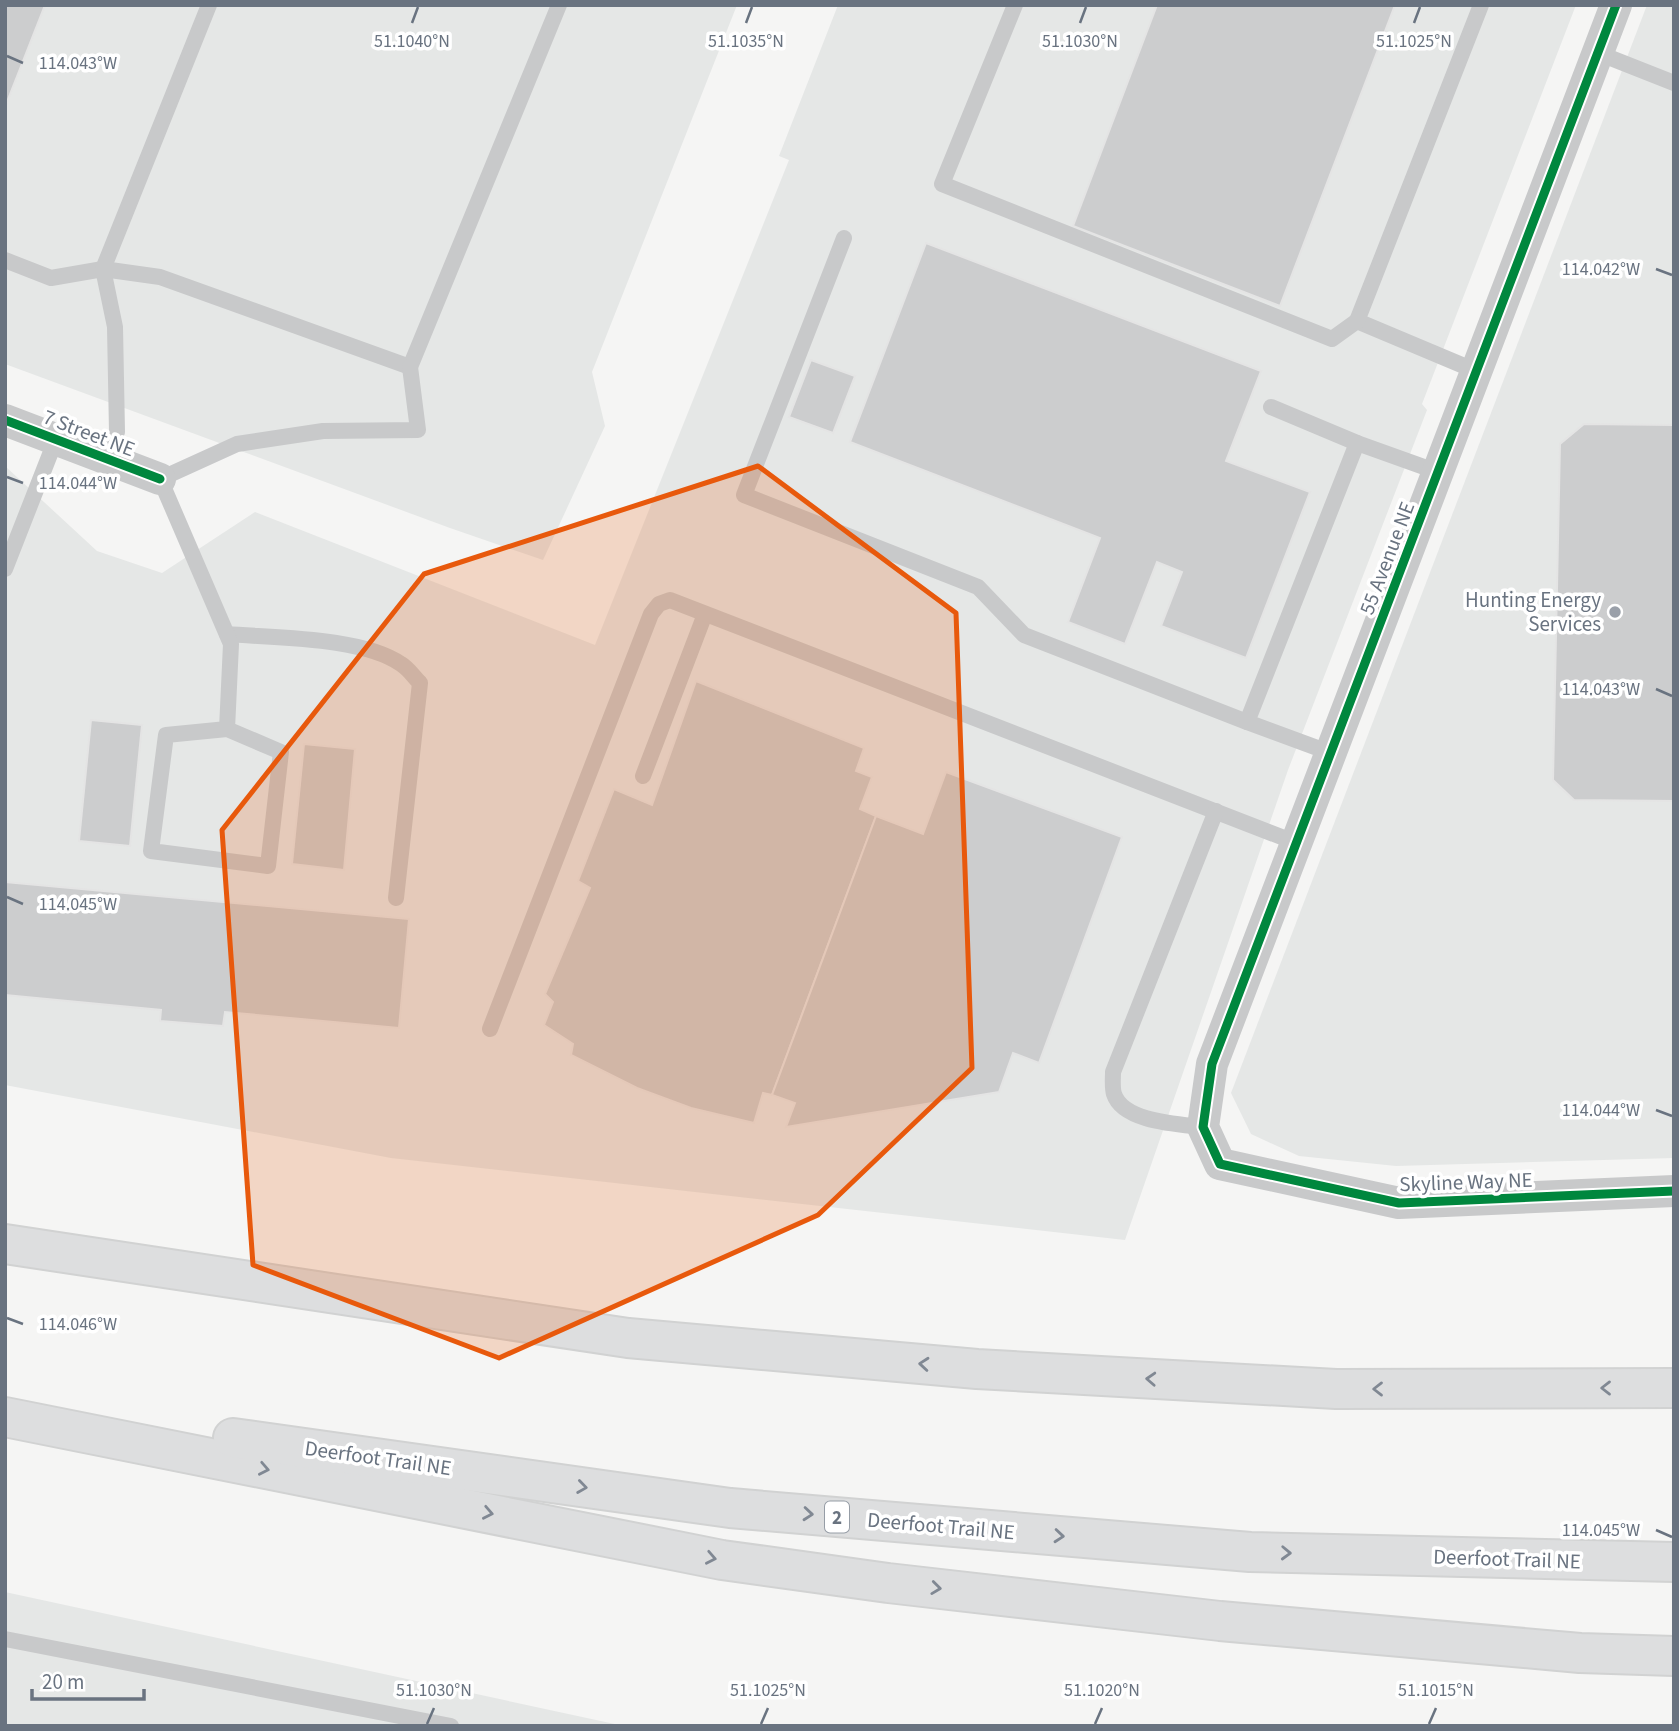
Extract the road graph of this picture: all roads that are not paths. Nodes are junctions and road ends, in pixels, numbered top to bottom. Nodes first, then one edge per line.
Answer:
1 (209, 5) edge
2 (559, 5) edge
3 (1015, 5) edge
4 (1481, 5) edge
5 (1616, 5) edge
6 (1598, 53) junction
7 (1674, 83) edge
8 (844, 238) dead end
9 (5, 260) edge
10 (103, 269) junction
11 (1357, 321) junction
12 (410, 368) junction
13 (1476, 371) junction
14 (1271, 407) dead end
15 (5, 420) edge
16 (56, 439) junction
17 (1357, 443) junction
18 (106, 458) junction
19 (1438, 472) junction
20 (160, 479) junction
21 (5, 569) edge
22 (705, 614) junction
23 (227, 634) junction
24 (1247, 722) junction
25 (227, 729) junction
26 (1331, 753) junction
27 (643, 776) dead end
28 (1216, 811) junction
29 (1297, 843) junction
30 (396, 898) dead end
31 (490, 1029) dead end
32 (1203, 1127) junction
33 (1674, 1191) edge
34 (5, 1244) edge
35 (1674, 1388) edge
36 (5, 1406) edge
37 (5, 1417) edge
38 (1674, 1562) edge
39 (5, 1639) edge
40 (1674, 1656) edge
41 (451, 1726) edge

1 - 10 lane
2 - 12 lane
3 - 11 lane
4 - 11 lane
5 - 6 street, 55 Avenue NE
6 - 7 lane
6 - 13 street, 55 Avenue NE
8 - 24 lane
9 - 10 lane
10 - 12 lane
10 - 18 lane
11 - 13 lane
12 - 20 lane
13 - 19 street, 55 Avenue NE
14 - 17 lane
15 - 16 street, 7 Street NE
16 - 18 street, 7 Street NE
16 - 21 lane
17 - 19 lane
17 - 24 lane
18 - 20 street, 7 Street NE
19 - 26 street, 55 Avenue NE
20 - 23 lane
22 - 27 lane
22 - 28 lane
22 - 31 lane
23 - 25 lane
23 - 30 lane
24 - 26 lane
25 - 25 lane
26 - 29 street, 55 Avenue NE
28 - 29 lane
28 - 32 lane
29 - 32 street, 55 Avenue NE
32 - 33 street, Skyline Way NE
35 -> 34 highway
36 -> 38 highway, Deerfoot Trail NE / 2
37 -> 40 highway
39 - 41 lane

